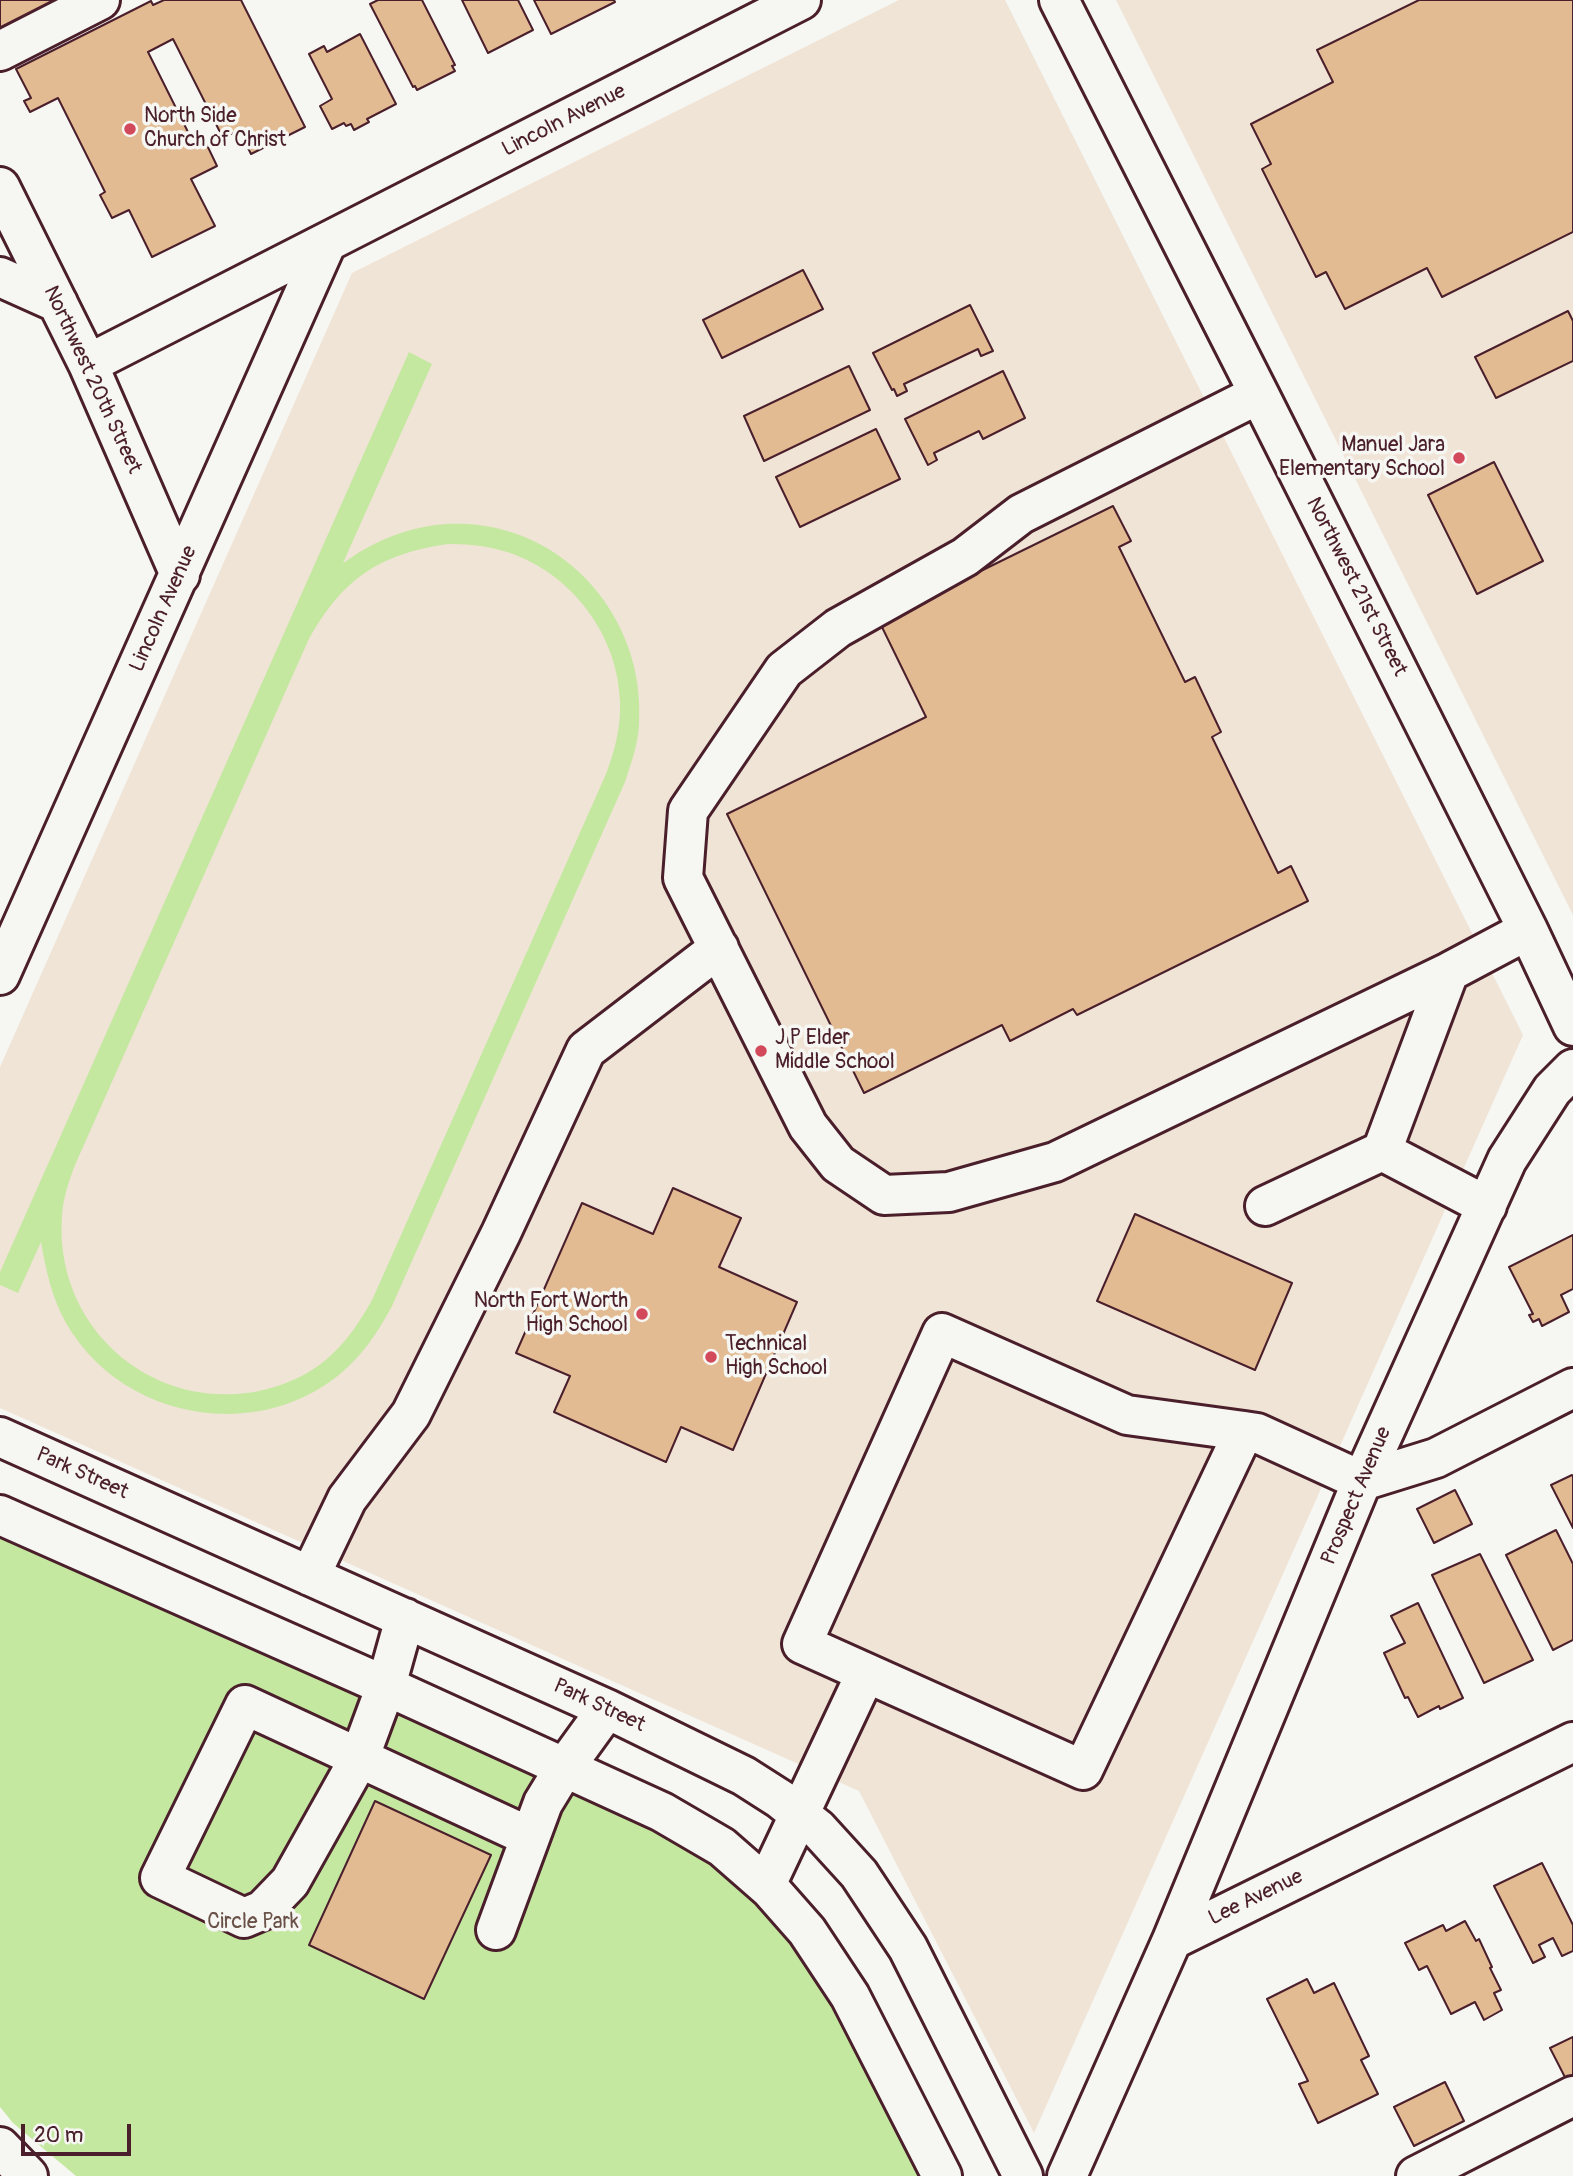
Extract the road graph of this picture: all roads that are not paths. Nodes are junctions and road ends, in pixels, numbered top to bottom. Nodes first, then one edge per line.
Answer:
1 (100, 0) edge
2 (801, 0) edge
3 (1059, 0) edge
4 (0, 51) edge
5 (0, 187) edge
6 (327, 242) junction
7 (0, 277) edge
8 (58, 303) junction
9 (88, 364) junction
10 (1259, 394) junction
11 (180, 575) junction
12 (1528, 930) junction
13 (719, 948) junction
14 (1450, 972) junction
15 (0, 975) edge
16 (1573, 1026) edge
17 (1573, 1069) edge
18 (1382, 1151) junction
19 (1265, 1206) dead end
20 (1487, 1206) junction
21 (1573, 1388) edge
22 (1244, 1431) junction
23 (0, 1437) edge
24 (1362, 1481) junction
25 (0, 1515) edge
26 (310, 1576) junction
27 (405, 1618) junction
28 (866, 1673) junction
29 (386, 1686) junction
30 (607, 1709) junction
31 (1573, 1742) edge
32 (359, 1759) junction
33 (565, 1767) junction
34 (800, 1815) junction
35 (530, 1837) junction
36 (766, 1885) junction
37 (496, 1930) dead end
38 (1172, 1940) junction
39 (1573, 2096) edge
40 (0, 2147) edge
41 (28, 2176) edge
42 (942, 2176) edge
43 (1023, 2176) edge
44 (1067, 2176) edge
45 (1416, 2176) edge

1 - 4 street
2 - 6 street, Lincoln Avenue
3 - 10 street, Northwest 21st Street
5 - 8 street, Northwest 20th Street
6 - 9 street, Lincoln Avenue
6 - 11 street, Lincoln Avenue
7 - 8 street
8 - 9 street, Northwest 20th Street
9 - 11 street, Northwest 20th Street
10 - 12 street, Northwest 21st Street
10 - 13 street
11 - 15 street, Lincoln Avenue
12 - 14 street
12 - 16 street, Northwest 21st Street
13 - 14 street
13 - 26 street
14 - 18 street
17 - 20 street, Prospect Avenue
18 - 19 street
18 - 20 street
20 - 24 street, Prospect Avenue
21 - 24 street
22 - 24 street
22 - 28 street
22 - 28 street
23 - 26 street, Park Street
24 - 38 street, Prospect Avenue
25 - 29 street
26 - 27 street, Park Street
27 - 29 street
27 - 30 street, Park Street
28 - 34 street
29 - 32 street
29 - 33 street
30 - 33 street
30 - 34 street, Park Street
31 - 38 street, Lee Avenue
32 - 32 street
32 - 35 street
33 - 35 street
33 - 36 street
34 - 36 street
34 - 43 street, Park Street
35 - 37 street
36 - 42 street
38 - 44 street
39 - 45 street
40 - 41 street

